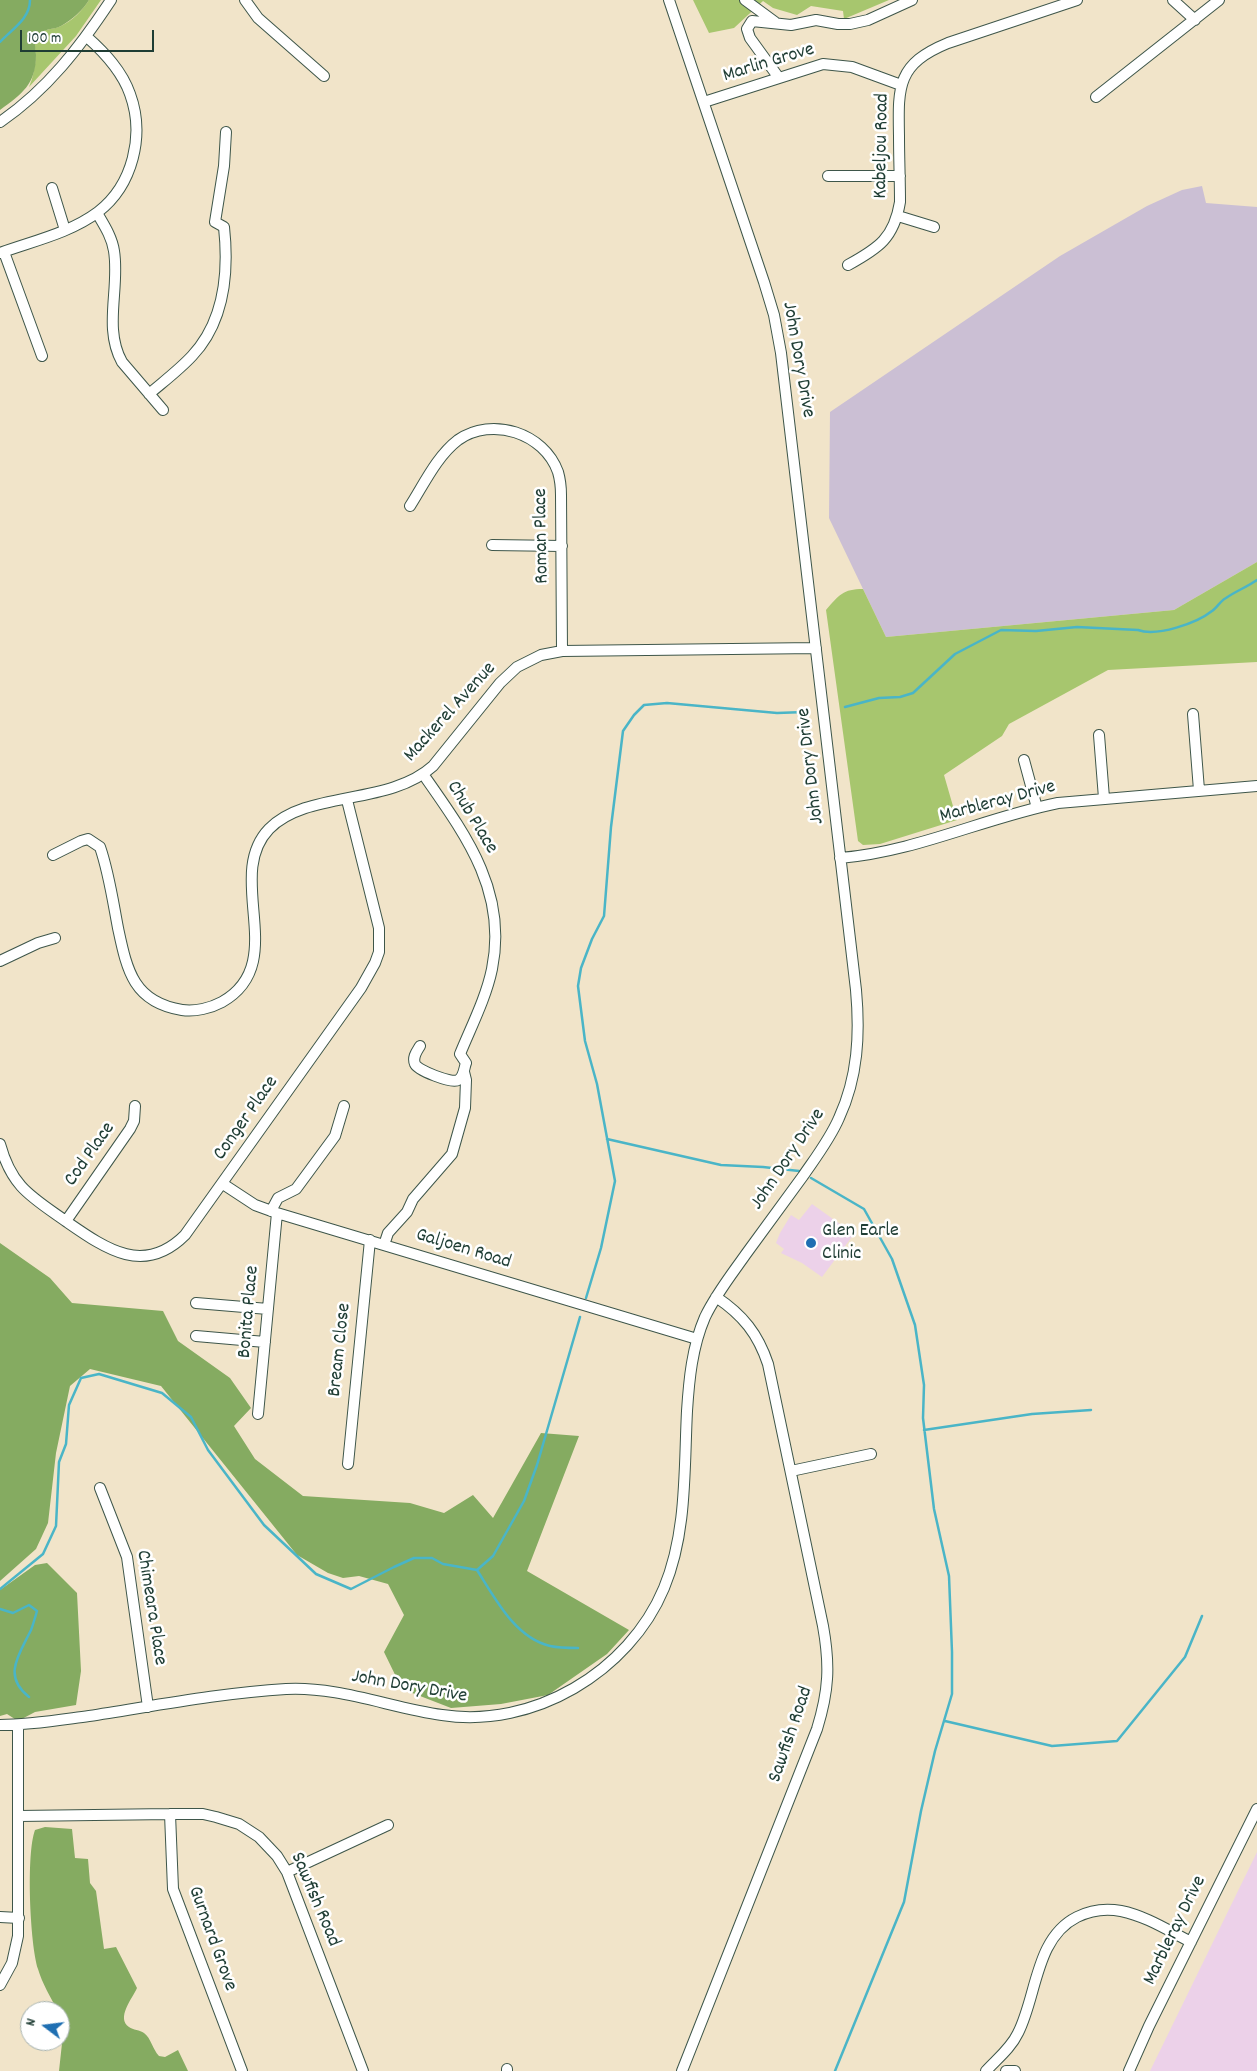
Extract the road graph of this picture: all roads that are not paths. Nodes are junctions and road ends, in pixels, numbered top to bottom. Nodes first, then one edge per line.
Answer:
1 (111, 0) edge
2 (245, 0) edge
3 (669, 0) edge
4 (745, 0) edge
5 (912, 0) edge
6 (1077, 0) edge
7 (1173, 0) edge
8 (1219, 0) edge
9 (1195, 20) junction
10 (776, 23) junction
11 (87, 37) junction
12 (324, 76) dead end
13 (778, 78) junction
14 (901, 84) junction
15 (1096, 97) dead end
16 (704, 102) junction
17 (0, 122) edge
18 (226, 132) dead end
19 (828, 176) dead end
20 (900, 176) junction
21 (52, 188) dead end
22 (97, 213) junction
23 (898, 216) junction
24 (934, 227) dead end
25 (65, 230) junction
26 (2, 252) edge
27 (848, 265) dead end
28 (42, 356) dead end
29 (149, 394) junction
30 (162, 410) dead end
31 (410, 506) dead end
32 (492, 545) dead end
33 (562, 546) junction
34 (816, 648) junction
35 (562, 651) junction
36 (1193, 714) dead end
37 (1099, 735) dead end
38 (1024, 760) dead end
39 (423, 774) junction
40 (1257, 786) edge
41 (1199, 790) junction
42 (1104, 798) junction
43 (347, 800) junction
44 (1037, 808) junction
45 (54, 855) dead end
46 (840, 858) junction
47 (55, 938) dead end
48 (0, 961) edge
49 (420, 1046) dead end
50 (464, 1072) junction
51 (135, 1106) dead end
52 (344, 1106) dead end
53 (0, 1144) edge
54 (223, 1184) junction
55 (274, 1212) junction
56 (66, 1221) junction
57 (370, 1240) junction
58 (384, 1245) junction
59 (716, 1297) junction
60 (196, 1303) dead end
61 (268, 1309) junction
62 (196, 1336) dead end
63 (697, 1339) junction
64 (265, 1342) junction
65 (258, 1414) dead end
66 (871, 1454) dead end
67 (348, 1464) dead end
68 (790, 1470) junction
69 (100, 1488) dead end
70 (148, 1707) junction
71 (0, 1725) edge
72 (18, 1725) junction
73 (1257, 1808) edge
74 (170, 1814) junction
75 (19, 1816) junction
76 (388, 1825) dead end
77 (287, 1872) junction
78 (0, 1917) edge
79 (19, 1918) junction
80 (1191, 1942) junction
81 (0, 1985) edge
82 (242, 2071) edge
83 (363, 2071) edge
84 (682, 2071) edge
85 (986, 2071) edge
86 (1006, 2071) edge
87 (1015, 2071) edge
88 (1129, 2071) edge

1 - 11 street
2 - 12 street
3 - 16 street, John Dory Drive
4 - 10 street
5 - 10 street
6 - 14 street, Kabeljou Road
7 - 9 street
8 - 9 street
9 - 15 street
10 - 13 street
11 - 17 street
11 - 22 street
13 - 14 street, Marlin Grove
13 - 16 street, Marlin Grove
14 - 20 street, Kabeljou Road
16 - 34 street, John Dory Drive
18 - 29 street
19 - 20 street
20 - 23 street, Kabeljou Road
21 - 25 street
22 - 25 street
22 - 29 street
23 - 24 street
23 - 27 street, Kabeljou Road
25 - 26 street
26 - 28 street
29 - 30 street
31 - 33 street, Roman Place
32 - 33 street
33 - 35 street, Roman Place
34 - 35 street, Mackerel Avenue
34 - 46 street, John Dory Drive
35 - 39 street, Mackerel Avenue
36 - 41 street
37 - 42 street
38 - 44 street
39 - 43 street, Mackerel Avenue
39 - 50 street, Chub Place
40 - 41 street, Marbleray Drive
41 - 42 street, Marbleray Drive
42 - 44 street, Marbleray Drive
43 - 45 street, Mackerel Avenue
43 - 54 street, Conger Place
44 - 46 street, Marbleray Drive
46 - 59 street, John Dory Drive
47 - 48 street
49 - 50 street
50 - 58 street
51 - 56 street, Cod Place
52 - 55 street
53 - 56 street, Conger Place
54 - 55 street, Galjoen Road
54 - 56 street, Conger Place
55 - 57 street, Galjoen Road
55 - 61 street, Bonita Place
57 - 58 street, Galjoen Road
57 - 67 street, Bream Close
58 - 63 street, Galjoen Road
59 - 63 street, John Dory Drive
59 - 68 street, Sawfish Road
60 - 61 street
61 - 64 street, Bonita Place
62 - 64 street
63 - 70 street, John Dory Drive
64 - 65 street, Bonita Place
66 - 68 street
68 - 84 street, Sawfish Road
69 - 70 street, Chimeara Place
70 - 72 street, John Dory Drive
71 - 72 street, John Dory Drive
72 - 75 street
73 - 80 street, Marbleray Drive
74 - 75 street, Sawfish Road
74 - 77 street, Sawfish Road
74 - 82 street, Gurnard Grove
75 - 79 street
76 - 77 street
77 - 83 street, Sawfish Road
78 - 79 street
79 - 81 street
80 - 85 street
80 - 88 street, Marbleray Drive
86 - 87 street

